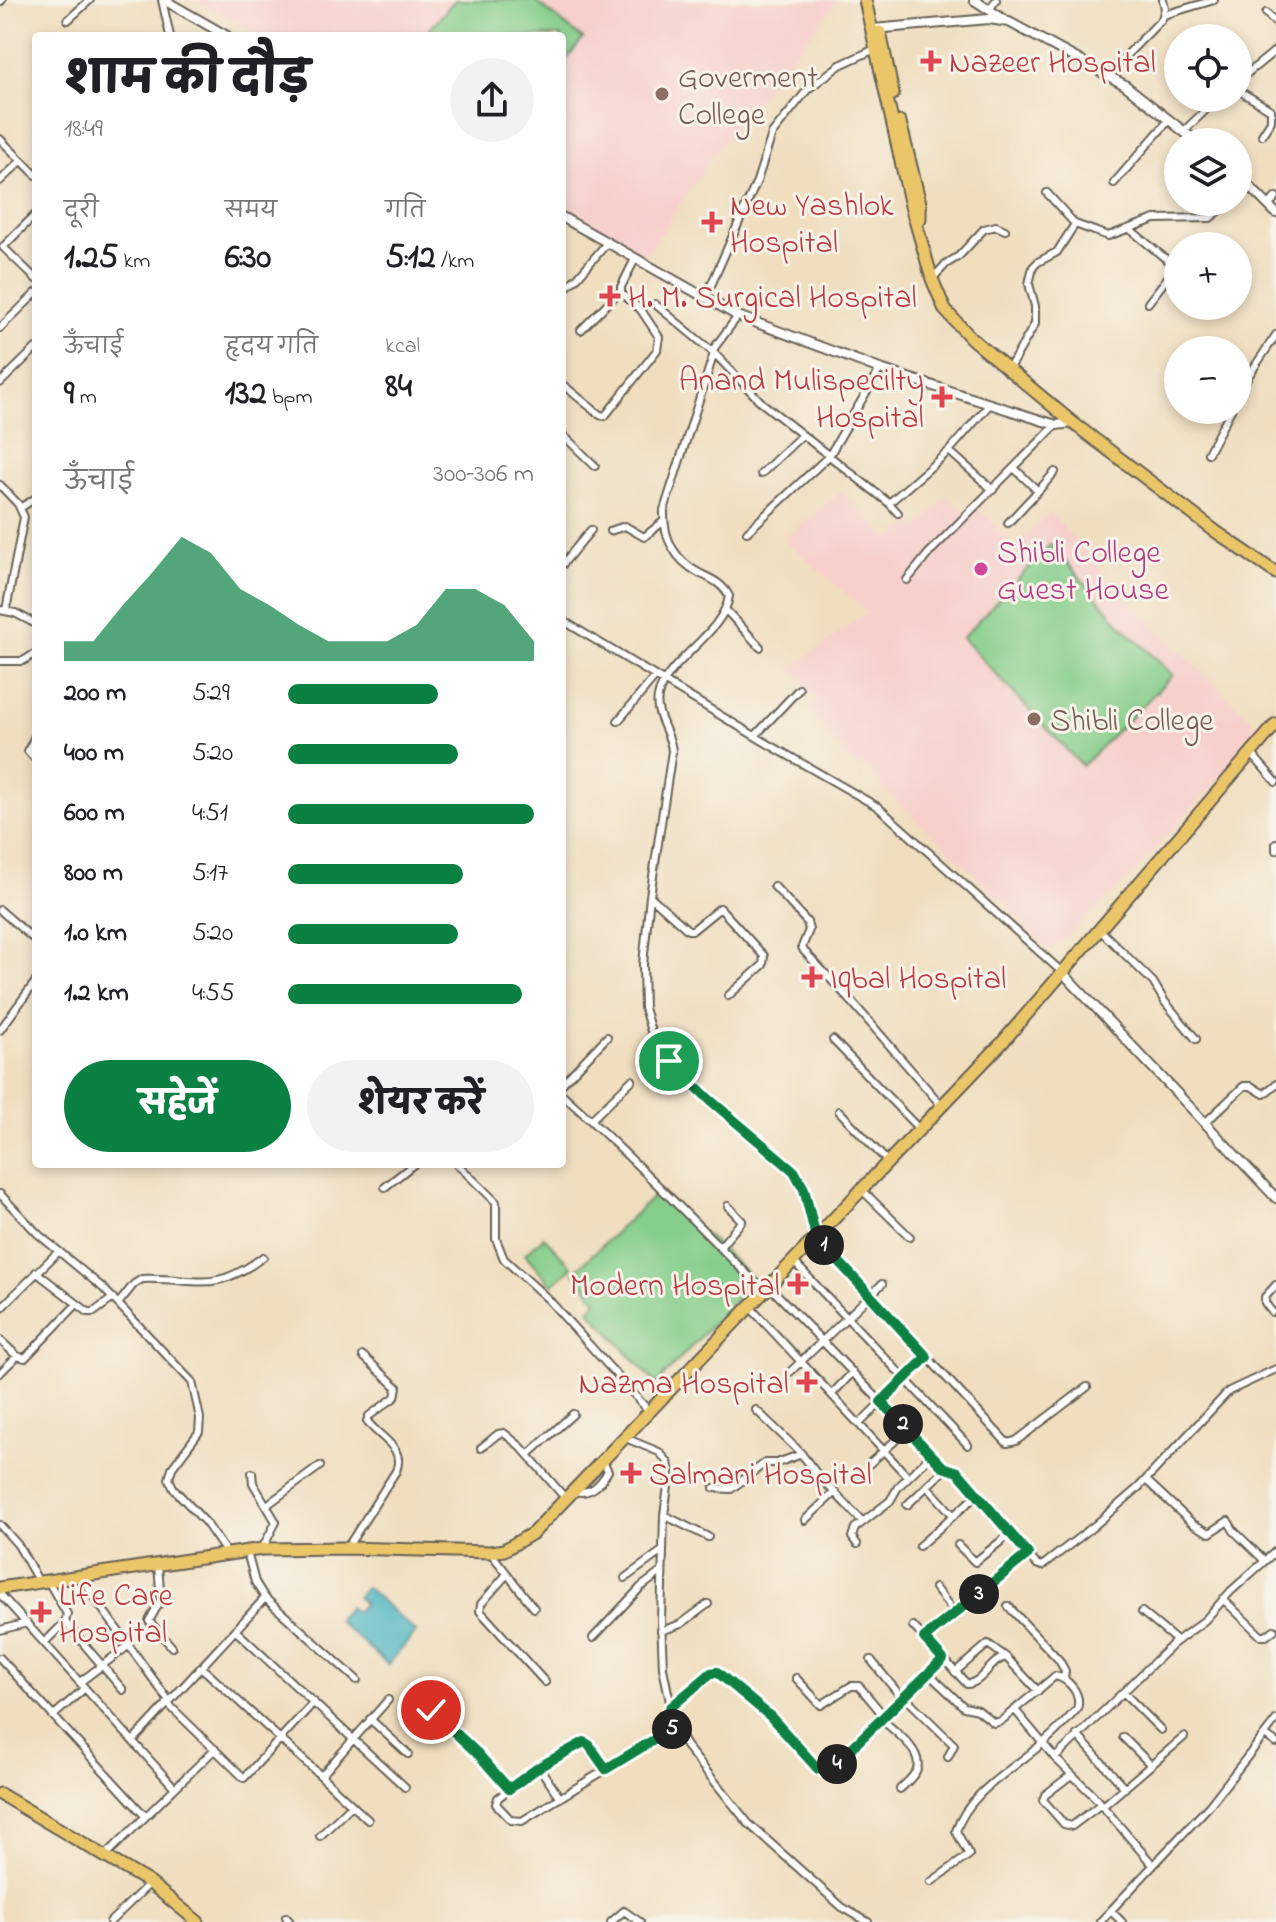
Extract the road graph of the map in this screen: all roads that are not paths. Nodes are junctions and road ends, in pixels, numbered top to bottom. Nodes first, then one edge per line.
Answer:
1 (90, 0) edge
2 (163, 0) edge
3 (865, 0) edge
4 (872, 0) edge
5 (974, 0) edge
6 (996, 0) edge
7 (1163, 0) edge
8 (1214, 0) edge
9 (989, 10) junction
10 (1266, 13) dead end
11 (1164, 15) junction
12 (68, 20) dead end
13 (1009, 22) junction
14 (1276, 23) edge
15 (875, 28) junction
16 (169, 32) edge
17 (220, 32) edge
18 (875, 49) junction
19 (1276, 50) edge
20 (1252, 70) edge
21 (1110, 76) junction
22 (1252, 98) edge
23 (1204, 112) edge
24 (1169, 120) junction
25 (1180, 128) edge
26 (1187, 128) edge
27 (1262, 135) dead end
28 (0, 139) edge
29 (21, 161) junction
30 (32, 171) edge
31 (0, 181) edge
32 (1114, 183) dead end
33 (1252, 188) edge
34 (1047, 193) dead end
35 (1276, 197) edge
36 (1269, 205) junction
37 (1276, 213) edge
38 (1213, 216) edge
39 (32, 218) edge
40 (566, 219) edge
41 (1075, 224) junction
42 (1005, 230) dead end
43 (1131, 230) junction
44 (921, 231) junction
45 (607, 243) junction
46 (635, 259) junction
47 (32, 275) edge
48 (932, 279) junction
49 (566, 288) edge
50 (621, 290) junction
51 (32, 297) edge
52 (705, 299) junction
53 (1148, 303) dead end
54 (655, 304) dead end
55 (738, 316) junction
56 (0, 328) edge
57 (581, 330) dead end
58 (1276, 335) edge
59 (32, 352) edge
60 (714, 353) junction
61 (880, 369) junction
62 (1008, 370) junction
63 (1252, 371) edge
64 (0, 383) edge
65 (566, 387) edge
66 (990, 404) junction
67 (1073, 423) junction
68 (1224, 424) edge
69 (1056, 425) junction
70 (802, 435) junction
71 (566, 438) edge
72 (949, 451) junction
73 (1208, 453) dead end
74 (829, 456) junction
75 (595, 466) dead end
76 (1014, 468) junction
77 (1055, 472) dead end
78 (761, 474) dead end
79 (0, 485) edge
80 (993, 490) junction
81 (1038, 491) junction
82 (32, 500) edge
83 (889, 503) junction
84 (20, 508) junction
85 (898, 513) dead end
86 (664, 521) junction
87 (1008, 523) dead end
88 (591, 530) dead end
89 (610, 531) dead end
90 (747, 532) dead end
91 (566, 560) edge
92 (1274, 567) edge
93 (907, 580) dead end
94 (725, 609) junction
95 (3, 610) edge
96 (32, 622) edge
97 (566, 622) edge
98 (760, 647) dead end
99 (32, 655) edge
100 (0, 661) edge
101 (655, 677) junction
102 (664, 682) junction
103 (799, 689) dead end
104 (618, 721) dead end
105 (1276, 724) edge
106 (755, 736) junction
107 (1251, 753) junction
108 (1276, 782) edge
109 (1276, 843) edge
110 (1276, 850) edge
111 (774, 886) dead end
112 (650, 896) junction
113 (0, 910) edge
114 (1099, 929) junction
115 (32, 938) edge
116 (1063, 973) junction
117 (32, 986) edge
118 (728, 996) dead end
119 (0, 1030) edge
120 (607, 1037) dead end
121 (1196, 1039) dead end
122 (833, 1040) dead end
123 (566, 1080) edge
124 (632, 1080) dead end
125 (1276, 1084) edge
126 (566, 1098) edge
127 (941, 1105) junction
128 (839, 1111) dead end
129 (591, 1120) junction
130 (1206, 1122) junction
131 (918, 1128) junction
132 (887, 1161) junction
133 (409, 1168) edge
134 (461, 1168) edge
135 (385, 1187) dead end
136 (861, 1188) junction
137 (0, 1194) edge
138 (1276, 1198) edge
139 (728, 1206) dead end
140 (816, 1237) junction
141 (910, 1237) dead end
142 (720, 1247) junction
143 (58, 1252) junction
144 (263, 1257) dead end
145 (793, 1261) junction
146 (36, 1272) junction
147 (882, 1284) dead end
148 (1276, 1285) edge
149 (766, 1288) junction
150 (869, 1296) junction
151 (116, 1301) junction
152 (77, 1304) junction
153 (749, 1307) junction
154 (0, 1309) edge
155 (1272, 1312) dead end
156 (847, 1318) junction
157 (0, 1340) edge
158 (821, 1342) junction
159 (17, 1356) junction
160 (363, 1356) dead end
161 (927, 1357) junction
162 (802, 1361) junction
163 (1276, 1369) edge
164 (790, 1372) dead end
165 (0, 1373) edge
166 (852, 1373) junction
167 (905, 1379) junction
168 (1087, 1387) dead end
169 (832, 1394) junction
170 (881, 1402) junction
171 (648, 1410) junction
172 (756, 1410) dead end
173 (573, 1414) dead end
174 (859, 1424) junction
175 (908, 1429) junction
176 (623, 1437) junction
177 (968, 1445) dead end
178 (481, 1448) dead end
179 (884, 1450) junction
180 (802, 1454) junction
181 (932, 1454) junction
182 (528, 1455) junction
183 (869, 1464) dead end
184 (320, 1466) dead end
185 (943, 1467) junction
186 (252, 1473) dead end
187 (908, 1477) junction
188 (1146, 1480) junction
189 (927, 1486) junction
190 (714, 1488) dead end
191 (835, 1492) junction
192 (978, 1494) junction
193 (570, 1495) junction
194 (267, 1505) junction
195 (907, 1505) dead end
196 (664, 1515) junction
197 (953, 1515) junction
198 (805, 1520) dead end
199 (863, 1522) junction
200 (0, 1525) edge
201 (1011, 1533) junction
202 (708, 1537) dead end
203 (857, 1544) dead end
204 (958, 1545) dead end
205 (919, 1546) dead end
206 (347, 1548) junction
207 (262, 1549) junction
208 (662, 1551) junction
209 (1276, 1551) edge
210 (247, 1552) junction
211 (490, 1552) junction
212 (1028, 1554) junction
213 (228, 1555) junction
214 (1265, 1561) junction
215 (158, 1566) junction
216 (661, 1572) junction
217 (507, 1574) junction
218 (83, 1575) junction
219 (625, 1578) dead end
220 (44, 1581) junction
221 (935, 1588) dead end
222 (0, 1591) edge
223 (265, 1598) junction
224 (1223, 1599) junction
225 (708, 1604) dead end
226 (1008, 1606) dead end
227 (534, 1608) dead end
228 (1142, 1612) dead end
229 (955, 1613) junction
230 (65, 1622) junction
231 (27, 1623) junction
232 (913, 1626) dead end
233 (0, 1630) edge
234 (1274, 1630) edge
235 (236, 1631) junction
236 (661, 1631) junction
237 (593, 1638) dead end
238 (924, 1638) junction
239 (1177, 1641) junction
240 (44, 1643) junction
241 (128, 1646) junction
242 (172, 1647) dead end
243 (1006, 1657) junction
244 (0, 1658) edge
245 (943, 1659) junction
246 (871, 1660) dead end
247 (102, 1666) junction
248 (202, 1668) junction
249 (955, 1672) junction
250 (928, 1673) junction
251 (796, 1678) dead end
252 (1064, 1678) junction
253 (357, 1680) dead end
254 (545, 1682) dead end
255 (82, 1685) junction
256 (123, 1690) dead end
257 (1038, 1691) junction
258 (1124, 1693) junction
259 (903, 1697) junction
260 (388, 1700) dead end
261 (168, 1702) junction
262 (314, 1702) junction
263 (670, 1708) junction
264 (431, 1710) dead end
265 (1015, 1710) junction
266 (53, 1716) junction
267 (882, 1717) junction
268 (370, 1719) junction
269 (1276, 1720) edge
270 (675, 1727) junction
271 (1161, 1730) dead end
272 (1077, 1735) junction
273 (1265, 1735) junction
274 (1123, 1737) dead end
275 (1184, 1737) dead end
276 (353, 1738) junction
277 (281, 1740) junction
278 (133, 1741) junction
279 (1043, 1743) junction
280 (1276, 1743) edge
281 (215, 1749) junction
282 (408, 1754) dead end
283 (948, 1757) dead end
284 (1055, 1758) junction
285 (1151, 1765) junction
286 (539, 1767) junction
287 (606, 1769) junction
288 (1071, 1775) junction
289 (321, 1776) junction
290 (405, 1787) dead end
291 (175, 1788) junction
292 (1125, 1788) junction
293 (509, 1789) junction
294 (900, 1789) dead end
295 (0, 1794) edge
296 (560, 1798) junction
297 (352, 1805) junction
298 (1102, 1805) junction
299 (145, 1816) junction
300 (368, 1820) dead end
301 (320, 1836) dead end
302 (105, 1856) junction
303 (1153, 1865) junction
304 (931, 1882) dead end
305 (150, 1883) junction
306 (1111, 1911) junction
307 (110, 1922) edge
308 (198, 1922) edge
309 (611, 1922) edge
310 (640, 1922) edge
311 (868, 1922) edge
312 (1100, 1922) edge
313 (1122, 1922) edge

1 - 12 street
2 - 16 street
2 - 17 street
3 - 15 highway
4 - 15 highway
5 - 9 street
6 - 9 street
7 - 11 street
8 - 11 street
9 - 13 street
10 - 14 street
11 - 21 street
13 - 15 street
13 - 21 street
15 - 18 highway
15 - 44 highway
18 - 44 highway
18 - 52 street
19 - 20 street
21 - 24 street
22 - 27 street
23 - 26 street
24 - 25 street
24 - 32 street
28 - 29 street
29 - 30 street
29 - 31 street
33 - 36 street
34 - 41 street
35 - 36 street
36 - 37 street
38 - 43 street
39 - 47 street
40 - 45 street
41 - 43 street
41 - 62 street
42 - 48 street
43 - 53 street
44 - 48 highway
45 - 46 street
45 - 49 street
46 - 50 street
46 - 52 street
48 - 62 highway
50 - 57 street
50 - 65 street
51 - 56 street
52 - 55 street
54 - 60 street
55 - 60 street
55 - 61 street
58 - 63 street
59 - 64 street
60 - 70 street
60 - 86 street
61 - 66 street
61 - 74 street
62 - 67 highway
66 - 69 street
66 - 72 street
67 - 69 street
67 - 92 highway
68 - 73 street
69 - 76 street
70 - 74 street
70 - 78 street
71 - 75 street
72 - 80 street
72 - 83 street
74 - 83 street
74 - 90 street
76 - 80 street
76 - 81 street
77 - 81 street
79 - 84 street
80 - 93 street
81 - 87 street
82 - 84 street
83 - 85 street
84 - 95 street
86 - 89 street
86 - 94 street
88 - 91 street
94 - 98 street
94 - 102 street
95 - 96 street
97 - 101 street
99 - 100 street
101 - 102 street
101 - 104 street
102 - 106 street
102 - 112 street
103 - 106 street
105 - 107 highway
106 - 116 street
107 - 108 street
107 - 114 highway
109 - 110 street
111 - 127 street
112 - 118 street
112 - 140 street
113 - 115 street
114 - 116 highway
114 - 121 street
116 - 127 highway
116 - 130 street
117 - 119 street
120 - 123 street
122 - 131 street
124 - 129 street
125 - 130 street
126 - 129 street
127 - 131 highway
128 - 132 street
129 - 142 street
130 - 138 street
131 - 132 highway
132 - 136 highway
133 - 135 street
134 - 171 street
136 - 140 highway
136 - 141 street
137 - 143 street
139 - 142 street
140 - 145 highway
140 - 150 street
142 - 149 street
143 - 146 street
143 - 151 street
144 - 151 street
145 - 149 highway
145 - 156 street
146 - 152 street
146 - 154 street
147 - 150 street
148 - 155 street
149 - 153 highway
149 - 158 street
150 - 156 street
150 - 161 street
151 - 152 street
151 - 213 street
152 - 159 street
153 - 162 street
153 - 171 highway
156 - 158 street
156 - 167 street
157 - 159 street
158 - 162 street
158 - 166 street
159 - 165 street
160 - 206 street
161 - 167 street
161 - 168 street
162 - 164 street
162 - 169 street
163 - 188 street
166 - 169 street
166 - 170 street
167 - 170 street
167 - 177 street
169 - 174 street
170 - 174 street
170 - 175 street
171 - 176 highway
172 - 180 street
173 - 182 street
174 - 179 street
175 - 179 street
175 - 181 street
176 - 193 highway
176 - 196 street
178 - 182 street
179 - 183 street
179 - 187 street
180 - 190 street
180 - 191 street
181 - 185 street
181 - 187 street
182 - 193 street
184 - 194 street
185 - 189 street
185 - 192 street
186 - 194 street
187 - 199 street
188 - 212 street
188 - 214 street
189 - 195 street
189 - 197 street
191 - 198 street
191 - 199 street
192 - 197 street
192 - 201 street
193 - 211 highway
194 - 207 street
196 - 202 street
196 - 208 street
197 - 205 street
199 - 203 street
200 - 220 street
201 - 204 street
201 - 212 street
206 - 207 highway
206 - 211 highway
207 - 210 highway
208 - 216 street
208 - 219 street
209 - 214 street
210 - 213 highway
210 - 223 street
211 - 217 street
212 - 229 street
213 - 215 highway
214 - 224 street
215 - 218 highway
215 - 242 street
216 - 236 street
216 - 237 street
217 - 227 street
217 - 254 street
218 - 220 highway
218 - 241 street
220 - 222 highway
220 - 230 street
221 - 229 street
222 - 231 street
223 - 235 street
223 - 253 street
224 - 234 street
224 - 239 street
225 - 236 street
226 - 252 street
228 - 239 street
229 - 238 street
230 - 240 street
230 - 247 street
231 - 233 street
231 - 240 street
232 - 238 street
235 - 248 street
235 - 262 street
236 - 263 street
238 - 245 street
239 - 258 street
240 - 255 street
241 - 247 street
241 - 261 street
243 - 249 street
243 - 249 street
243 - 257 street
244 - 266 street
245 - 249 street
245 - 250 street
246 - 259 street
247 - 255 street
247 - 256 street
248 - 261 street
248 - 277 street
250 - 259 street
250 - 265 street
251 - 267 street
252 - 257 street
252 - 279 street
255 - 266 street
255 - 278 street
257 - 265 street
258 - 271 street
258 - 272 street
259 - 267 street
259 - 283 street
260 - 268 street
261 - 278 street
261 - 281 street
262 - 276 street
262 - 277 street
263 - 267 street
263 - 270 street
264 - 293 street
265 - 279 street
266 - 299 street
267 - 294 street
268 - 276 street
268 - 282 street
269 - 273 street
270 - 287 street
270 - 311 street
272 - 284 street
272 - 292 street
273 - 280 street
273 - 303 street
274 - 285 street
275 - 285 street
276 - 289 street
276 - 290 street
277 - 281 street
277 - 289 street
278 - 291 street
279 - 284 street
279 - 304 street
281 - 291 street
284 - 288 street
285 - 292 street
286 - 287 street
286 - 293 street
286 - 296 street
287 - 296 street
288 - 298 street
288 - 298 street
289 - 297 street
291 - 299 street
292 - 298 street
293 - 296 street
295 - 302 highway
297 - 300 street
297 - 301 street
298 - 303 street
299 - 302 street
302 - 305 highway
303 - 306 street
305 - 307 street
305 - 308 highway
306 - 312 street
306 - 313 street
309 - 310 street

